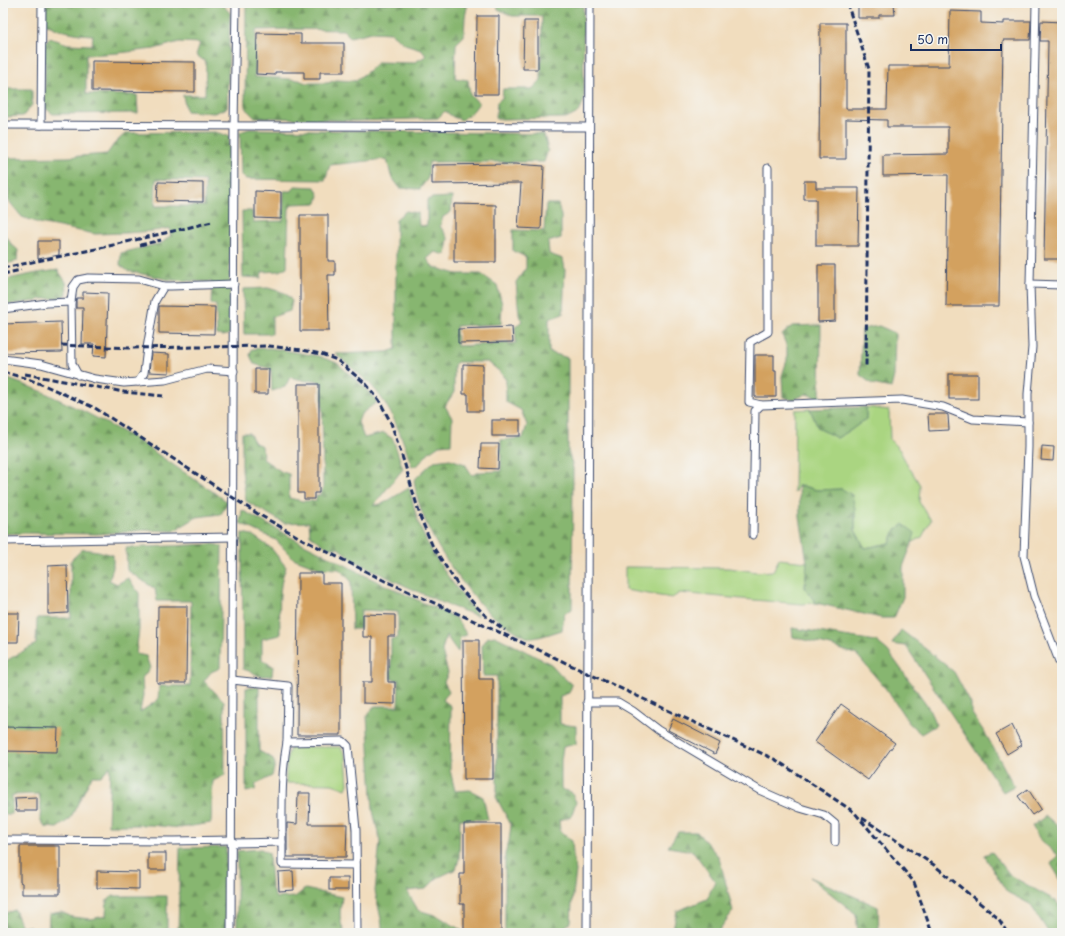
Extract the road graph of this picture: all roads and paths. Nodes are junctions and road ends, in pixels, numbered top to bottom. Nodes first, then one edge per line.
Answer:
1 (42, 3) edge
2 (236, 3) edge
3 (590, 3) edge
4 (1036, 3) edge
5 (3, 125) edge
6 (41, 125) junction
7 (234, 126) junction
8 (589, 127) junction
9 (768, 168) dead end
10 (234, 284) junction
11 (1030, 284) junction
12 (1062, 285) edge
13 (164, 286) junction
14 (71, 302) junction
15 (3, 309) edge
16 (3, 359) edge
17 (234, 371) junction
18 (78, 375) junction
19 (138, 382) junction
20 (762, 405) junction
21 (1028, 422) junction
22 (753, 535) dead end
23 (233, 537) junction
24 (3, 540) edge
25 (1062, 669) edge
26 (232, 680) junction
27 (587, 702) junction
28 (287, 742) junction
29 (3, 840) edge
30 (232, 842) junction
31 (282, 842) junction
32 (835, 842) dead end
33 (356, 865) junction
34 (232, 933) edge
35 (357, 933) edge
36 (587, 933) edge

1 - 6 lane
2 - 7 lane
3 - 8 lane
4 - 11 lane
5 - 6 lane
6 - 7 lane
7 - 8 lane
7 - 10 lane
8 - 27 lane
9 - 20 lane
10 - 13 lane
10 - 17 lane
11 - 12 lane
11 - 21 lane
13 - 14 lane
13 - 19 lane
14 - 15 lane
14 - 18 lane
16 - 18 lane
17 - 19 lane
17 - 23 lane
18 - 19 lane
20 - 21 lane
20 - 22 lane
21 - 25 lane
23 - 24 lane
23 - 26 lane
26 - 28 lane
26 - 30 lane
27 - 32 lane
27 - 36 lane
28 - 31 lane
28 - 33 lane
29 - 30 lane
30 - 31 lane
30 - 34 lane
31 - 33 lane
33 - 35 lane

